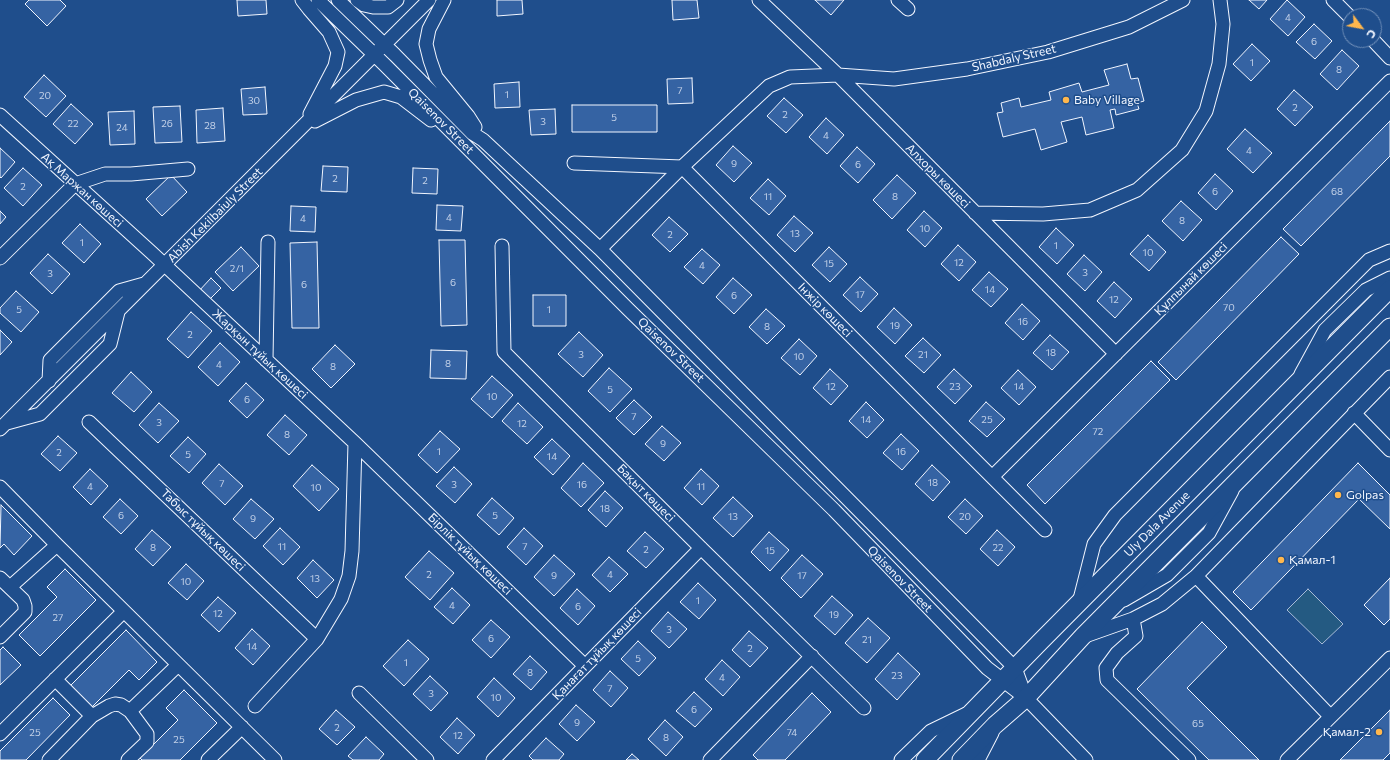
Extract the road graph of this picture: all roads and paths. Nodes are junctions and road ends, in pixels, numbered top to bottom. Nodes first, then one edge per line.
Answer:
1 (302, 0) edge
2 (318, 0) edge
3 (338, 0) edge
4 (357, 0) edge
5 (397, 0) edge
6 (429, 0) edge
7 (444, 0) edge
8 (759, 0) edge
9 (898, 0) edge
10 (1182, 0) edge
11 (1220, 0) edge
12 (1333, 0) edge
13 (908, 9) dead end
14 (1342, 9) edge
15 (384, 45) junction
16 (1381, 48) edge
17 (374, 55) junction
18 (1390, 58) edge
19 (838, 75) junction
20 (1390, 81) edge
21 (0, 115) edge
22 (303, 127) junction
23 (483, 140) junction
24 (467, 147) junction
25 (574, 163) dead end
26 (682, 167) junction
27 (188, 169) dead end
28 (74, 184) junction
29 (975, 213) junction
30 (268, 242) dead end
31 (502, 246) dead end
32 (600, 249) junction
33 (1390, 251) edge
34 (0, 258) edge
35 (164, 265) junction
36 (1390, 278) edge
37 (146, 284) junction
38 (1390, 289) edge
39 (118, 312) junction
40 (1390, 327) edge
41 (1116, 354) junction
42 (266, 360) junction
43 (1390, 377) edge
44 (49, 381) junction
45 (1295, 385) junction
46 (1354, 413) junction
47 (89, 422) dead end
48 (3, 427) edge
49 (355, 443) junction
50 (1390, 450) edge
51 (992, 477) junction
52 (0, 487) edge
53 (1045, 530) dead end
54 (57, 545) junction
55 (701, 548) junction
56 (1196, 576) junction
57 (0, 578) edge
58 (10, 587) junction
59 (1079, 603) junction
60 (124, 612) junction
61 (1133, 619) junction
62 (1083, 636) junction
63 (0, 637) edge
64 (317, 639) junction
65 (812, 656) junction
66 (1390, 658) edge
67 (178, 665) junction
68 (585, 666) junction
69 (1015, 668) junction
70 (55, 679) junction
71 (1003, 681) junction
72 (359, 693) dead end
73 (1026, 698) junction
74 (254, 706) dead end
75 (864, 708) dead end
76 (975, 710) junction
77 (130, 711) junction
78 (92, 716) junction
79 (1330, 716) junction
80 (995, 725) junction
81 (242, 728) junction
82 (0, 734) edge
83 (49, 760) edge
84 (128, 760) edge
85 (208, 760) edge
86 (275, 760) edge
87 (427, 760) edge
88 (493, 760) edge
89 (710, 760) edge
90 (901, 760) edge
91 (926, 760) edge
92 (961, 760) edge
93 (978, 760) edge
94 (1086, 760) edge
95 (1189, 760) edge
96 (1287, 760) edge

1 - 22 street
2 - 17 street, Qaisenov Street
3 - 15 street, Qaisenov Street
4 - 5 street
6 - 15 street, Abish Kekilbaiuly Street
7 - 23 street
8 - 19 street, Алхоры көшесі
9 - 13 street
10 - 19 street, Shabdaly Street
11 - 29 street
12 - 14 street
15 - 17 street, Abish Kekilbaiuly Street
15 - 23 street, Qaisenov Street
16 - 18 street
17 - 22 street, Abish Kekilbaiuly Street
17 - 24 street, Qaisenov Street
19 - 26 street, Shabdaly Street
19 - 29 street, Алхоры көшесі
20 - 41 street, Құлпынай көшесі
21 - 28 street, Ақ Маржан көшесі
22 - 24 street
22 - 35 street, Abish Kekilbaiuly Street
23 - 32 street, Qaisenov Street
24 - 71 street, Qaisenov Street
25 - 26 street
26 - 32 street, Shabdaly Street
26 - 51 street, Інжір көшесі
27 - 28 street
28 - 34 street
28 - 35 street, Ақ Маржан көшесі
29 - 41 street, Алхоры көшесі
30 - 42 street
31 - 55 street, Бақыт көшесі
32 - 69 street, Qaisenov Street
33 - 59 street
35 - 37 street, Abish Kekilbaiuly Street
35 - 42 street, Жарқын тұйық көшесі
36 - 45 street
37 - 39 street, Abish Kekilbaiuly Street
37 - 44 street
38 - 45 main road, Uly Dala Avenue
39 - 44 street, Abish Kekilbaiuly Street
39 - 48 street
40 - 62 main road
41 - 51 street, Құлпынай көшесі
42 - 49 street, Жарқын тұйық көшесі
43 - 46 street
44 - 48 street, Abish Kekilbaiuly Street
45 - 59 main road, Uly Dala Avenue
46 - 50 street
46 - 56 street
47 - 64 street, Табыс тұйық көшесі
49 - 64 street
49 - 68 street, Бірлік тұйық көшесі
51 - 53 street, Інжір көшесі
52 - 54 street
54 - 58 street
54 - 60 street
55 - 65 street, Бақыт көшесі
55 - 68 street, Қанағат тұйық көшесі
56 - 61 street
56 - 79 street
57 - 58 street
58 - 63 street
59 - 69 main road, Uly Dala Avenue
60 - 67 street
60 - 70 street
61 - 62 street
61 - 95 street
62 - 73 main road
64 - 74 street
65 - 75 street, Бақыт көшесі
65 - 89 street
66 - 79 street
67 - 77 street
67 - 81 street
68 - 88 street, Қанағат тұйық көшесі
69 - 71 main road, Uly Dala Avenue
69 - 73 street, Qaisenov Street
70 - 78 street
70 - 82 street
71 - 73 street, Qaisenov Street
71 - 76 main road, Uly Dala Avenue
72 - 87 street
73 - 80 main road
73 - 94 street, Qaisenov Street
76 - 90 street
76 - 91 main road, Uly Dala Avenue
77 - 78 street
77 - 84 street
78 - 83 street
79 - 96 street
80 - 92 main road
80 - 93 street
81 - 85 street
81 - 86 street

